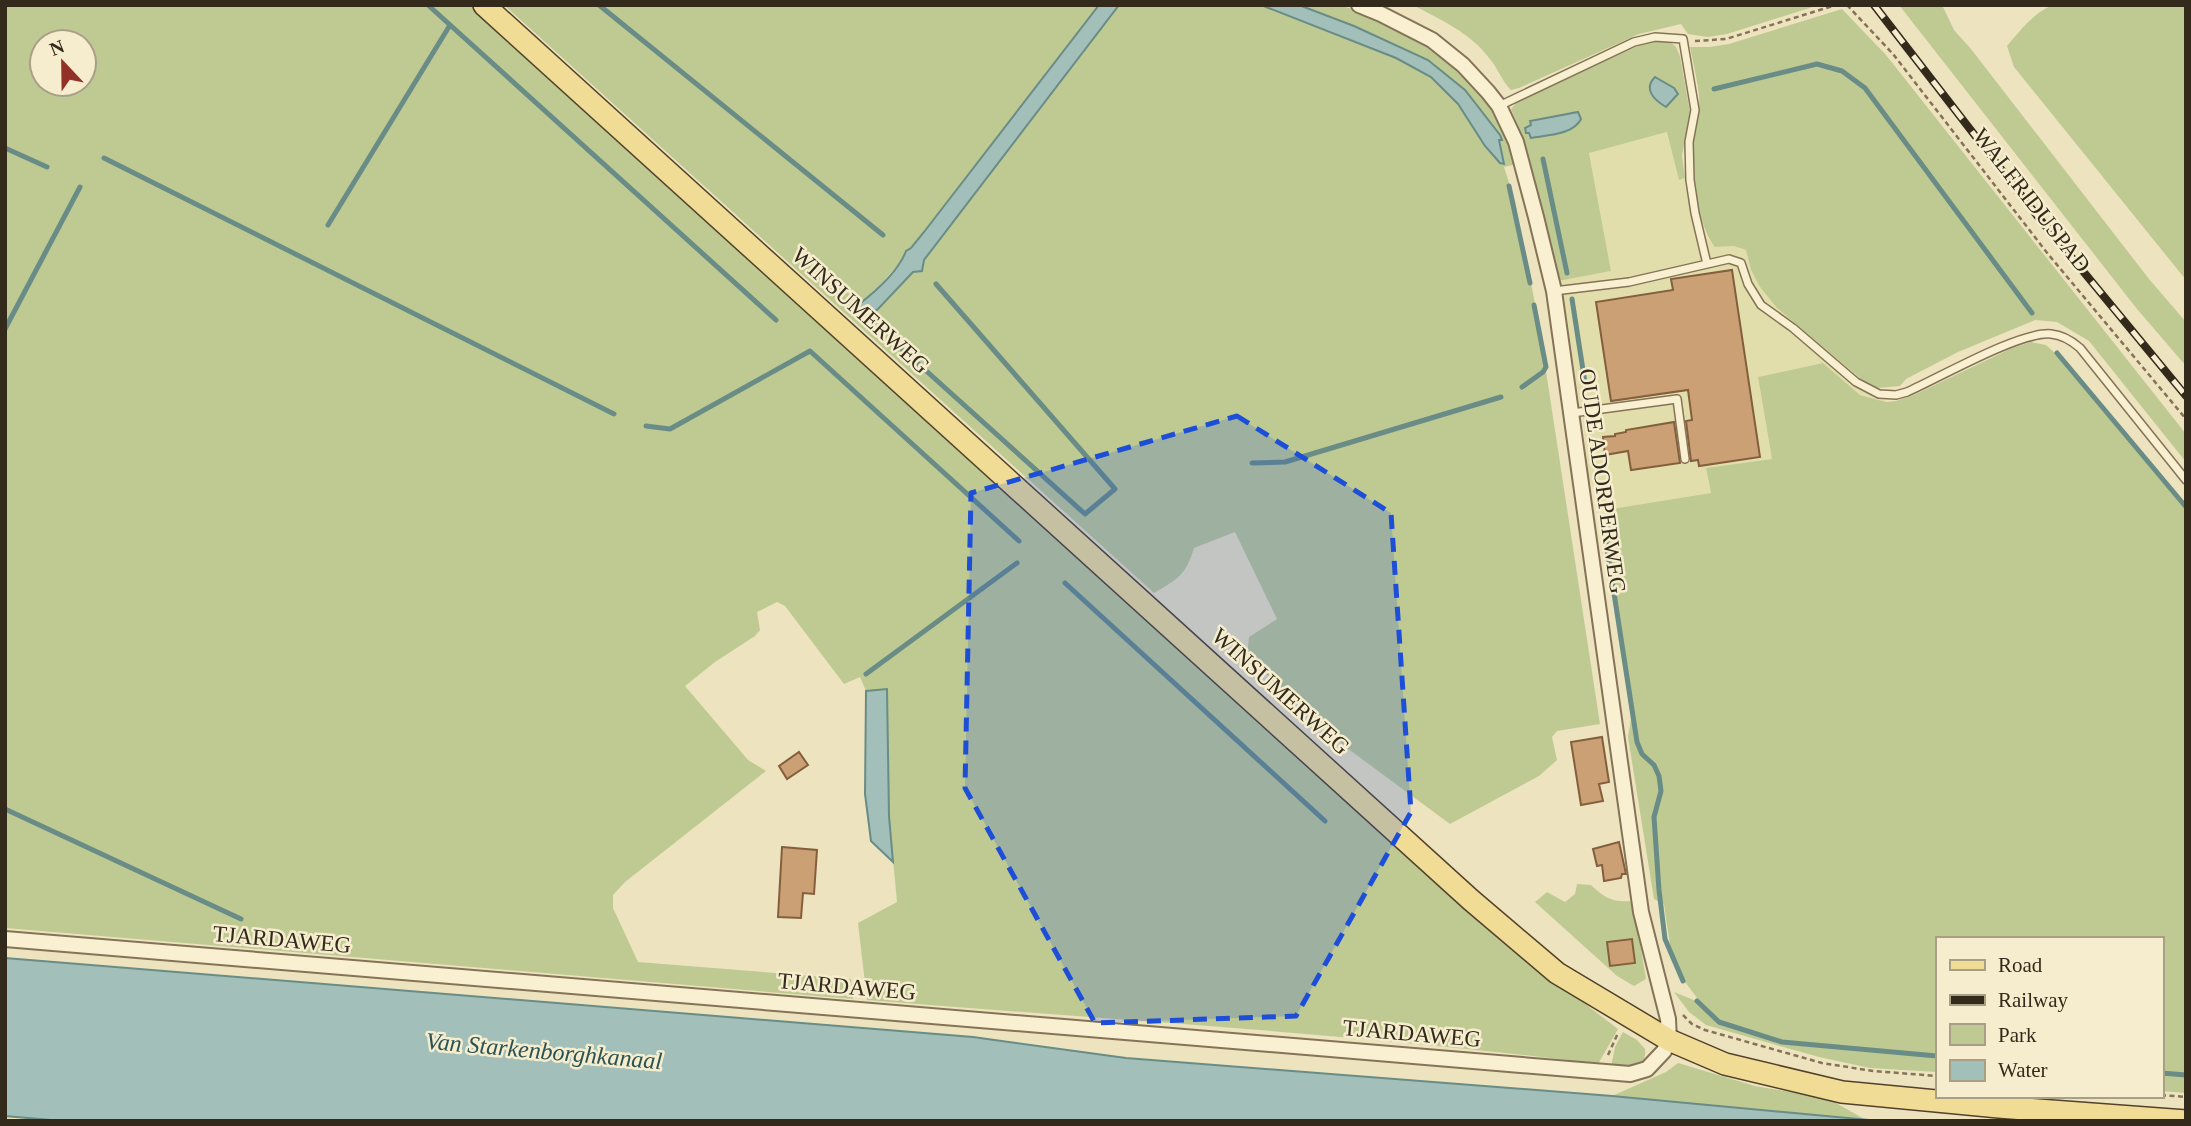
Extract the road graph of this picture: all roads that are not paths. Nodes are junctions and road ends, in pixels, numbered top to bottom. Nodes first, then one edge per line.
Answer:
1 (484, 5) edge
2 (1359, 5) edge
3 (1499, 106) junction
4 (1707, 264) junction
5 (1554, 291) junction
6 (1570, 414) junction
7 (1685, 459) dead end
8 (2186, 480) edge
9 (5, 939) edge
10 (1669, 1040) junction
11 (2186, 1121) edge

1 - 10 main road, WINSUMERWEG
2 - 3 street, OUDE ADORPERWEG
3 - 4 lane
3 - 5 street, OUDE ADORPERWEG
4 - 5 lane
4 - 8 lane
5 - 6 street, OUDE ADORPERWEG
6 - 7 lane
6 - 10 street, OUDE ADORPERWEG
9 - 10 street, TJARDAWEG
10 - 11 main road, WINSUMERWEG

